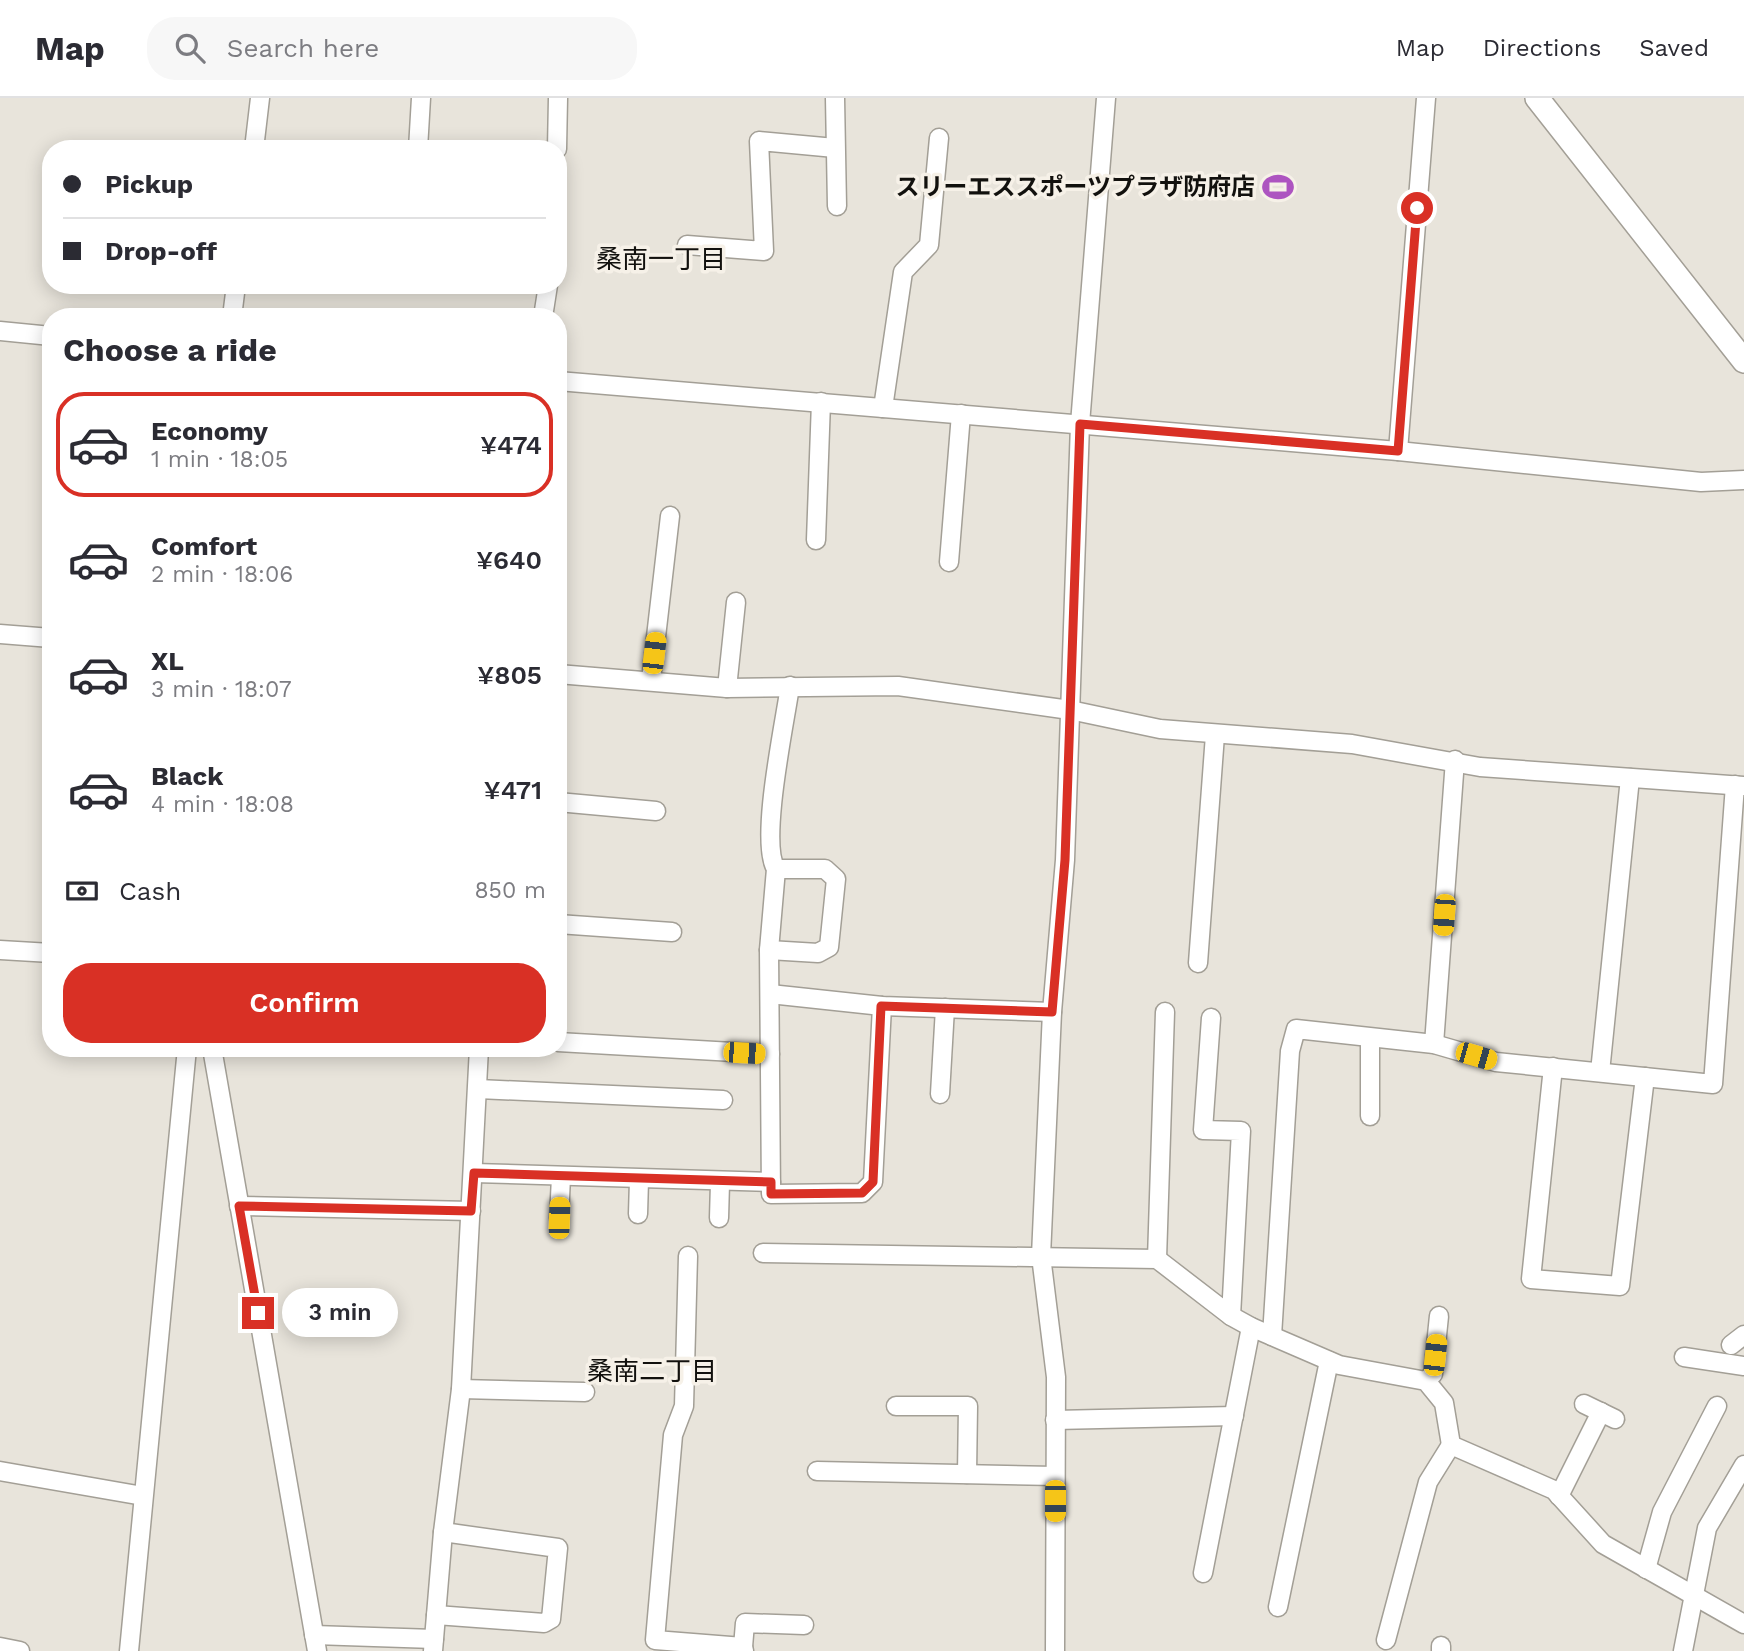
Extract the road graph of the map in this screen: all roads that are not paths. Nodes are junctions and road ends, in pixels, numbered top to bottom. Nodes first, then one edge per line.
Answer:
1 (260, 98) edge
2 (421, 98) edge
3 (558, 98) edge
4 (835, 98) edge
5 (1106, 98) edge
6 (1426, 98) edge
7 (1537, 98) edge
8 (939, 138) dead end
9 (255, 140) edge
10 (419, 140) edge
11 (557, 140) edge
12 (835, 148) junction
13 (837, 206) dead end
14 (687, 245) dead end
15 (0, 331) edge
16 (42, 335) edge
17 (1744, 361) edge
18 (567, 382) edge
19 (821, 402) junction
20 (883, 408) junction
21 (961, 414) junction
22 (1080, 424) junction
23 (1398, 451) junction
24 (1744, 480) edge
25 (670, 516) dead end
26 (816, 540) dead end
27 (949, 562) dead end
28 (736, 602) dead end
29 (0, 634) edge
30 (42, 637) edge
31 (567, 675) edge
32 (651, 680) junction
33 (790, 686) junction
34 (727, 688) junction
35 (1070, 710) junction
36 (1215, 735) junction
37 (1455, 760) junction
38 (1630, 778) junction
39 (1740, 785) edge
40 (567, 803) edge
41 (656, 811) dead end
42 (776, 869) junction
43 (567, 925) edge
44 (672, 932) dead end
45 (0, 950) edge
46 (769, 950) junction
47 (42, 952) edge
48 (1198, 963) dead end
49 (770, 994) junction
50 (881, 1006) junction
51 (945, 1008) junction
52 (1052, 1012) junction
53 (1165, 1012) dead end
54 (1211, 1018) dead end
55 (1370, 1038) junction
56 (567, 1043) edge
57 (1434, 1044) junction
58 (770, 1055) junction
59 (186, 1057) edge
60 (214, 1057) edge
61 (479, 1057) edge
62 (1553, 1067) junction
63 (1600, 1072) junction
64 (1645, 1077) junction
65 (478, 1089) junction
66 (940, 1094) dead end
67 (723, 1100) dead end
68 (1370, 1116) dead end
69 (474, 1173) junction
70 (561, 1177) junction
71 (639, 1180) junction
72 (771, 1182) junction
73 (720, 1183) junction
74 (239, 1206) junction
75 (471, 1211) junction
76 (638, 1214) dead end
77 (559, 1218) dead end
78 (719, 1218) dead end
79 (762, 1253) dead end
80 (688, 1256) dead end
81 (1041, 1256) junction
82 (1157, 1259) junction
83 (1231, 1316) junction
84 (1439, 1316) dead end
85 (1251, 1327) junction
86 (1272, 1336) junction
87 (1684, 1357) dead end
88 (1329, 1361) junction
89 (1744, 1366) edge
90 (1426, 1381) junction
91 (461, 1389) junction
92 (585, 1392) dead end
93 (1584, 1404) dead end
94 (896, 1406) dead end
95 (1717, 1406) dead end
96 (1234, 1416) junction
97 (1055, 1420) junction
98 (1451, 1445) junction
99 (1744, 1465) edge
100 (817, 1471) dead end
101 (0, 1473) edge
102 (967, 1474) junction
103 (1055, 1476) junction
104 (143, 1496) junction
105 (1559, 1496) junction
106 (443, 1532) junction
107 (1646, 1569) junction
108 (1203, 1573) dead end
109 (1692, 1595) junction
110 (1278, 1607) dead end
111 (436, 1615) junction
112 (1744, 1624) edge
113 (804, 1625) dead end
114 (1386, 1640) dead end
115 (315, 1643) edge
116 (433, 1645) edge
117 (654, 1646) edge
118 (0, 1647) edge
119 (743, 1649) edge
120 (20, 1651) edge
121 (130, 1651) edge
122 (1055, 1651) edge
123 (1683, 1651) edge

1 - 9 street
2 - 10 street
3 - 11 street
4 - 12 street
5 - 22 street
6 - 23 street
7 - 17 main road
8 - 20 street
12 - 13 street
12 - 14 street
15 - 16 street
18 - 19 street
19 - 20 street
19 - 26 street
20 - 21 street
21 - 22 street
21 - 27 street
22 - 23 street
22 - 35 street
23 - 24 street
25 - 32 street
28 - 34 street
29 - 30 street
31 - 32 street
32 - 34 street
33 - 34 street
33 - 35 street
33 - 42 street
35 - 36 street
35 - 52 street
36 - 37 street
36 - 48 street
37 - 38 street
37 - 57 street
38 - 39 street
38 - 63 street
39 - 64 street
40 - 41 street
42 - 46 street
42 - 46 street
43 - 44 street
45 - 47 street
46 - 49 street
49 - 50 street
49 - 58 street
50 - 51 street
50 - 72 street
51 - 52 street
51 - 66 street
52 - 81 street
53 - 82 street
54 - 83 street
55 - 57 street
55 - 68 street
55 - 86 street
56 - 58 street
57 - 62 street
58 - 72 street
59 - 104 street
60 - 74 street
61 - 65 street
62 - 63 street
62 - 64 street
63 - 64 street
65 - 67 street
65 - 69 street
69 - 70 street
69 - 75 street
70 - 71 street
70 - 77 street
71 - 73 street
71 - 76 street
72 - 73 street
73 - 78 street
74 - 75 street
74 - 115 street
75 - 91 street
79 - 81 street
80 - 117 street
81 - 82 street
81 - 97 street
82 - 83 street
83 - 85 street
84 - 90 street
85 - 86 street
85 - 96 street
86 - 88 street
87 - 89 street
88 - 90 street
88 - 110 street
90 - 98 street
91 - 92 street
91 - 106 street
93 - 105 street
94 - 102 street
95 - 107 street
96 - 97 street
96 - 108 street
97 - 103 street
98 - 105 street
98 - 114 street
99 - 109 street
100 - 102 street
101 - 104 street
102 - 103 street
103 - 122 street
104 - 121 street
105 - 107 street
106 - 111 street
106 - 111 street
107 - 109 street
109 - 112 street
109 - 123 street
111 - 116 street
113 - 119 street
115 - 116 street
117 - 119 street
118 - 120 street

